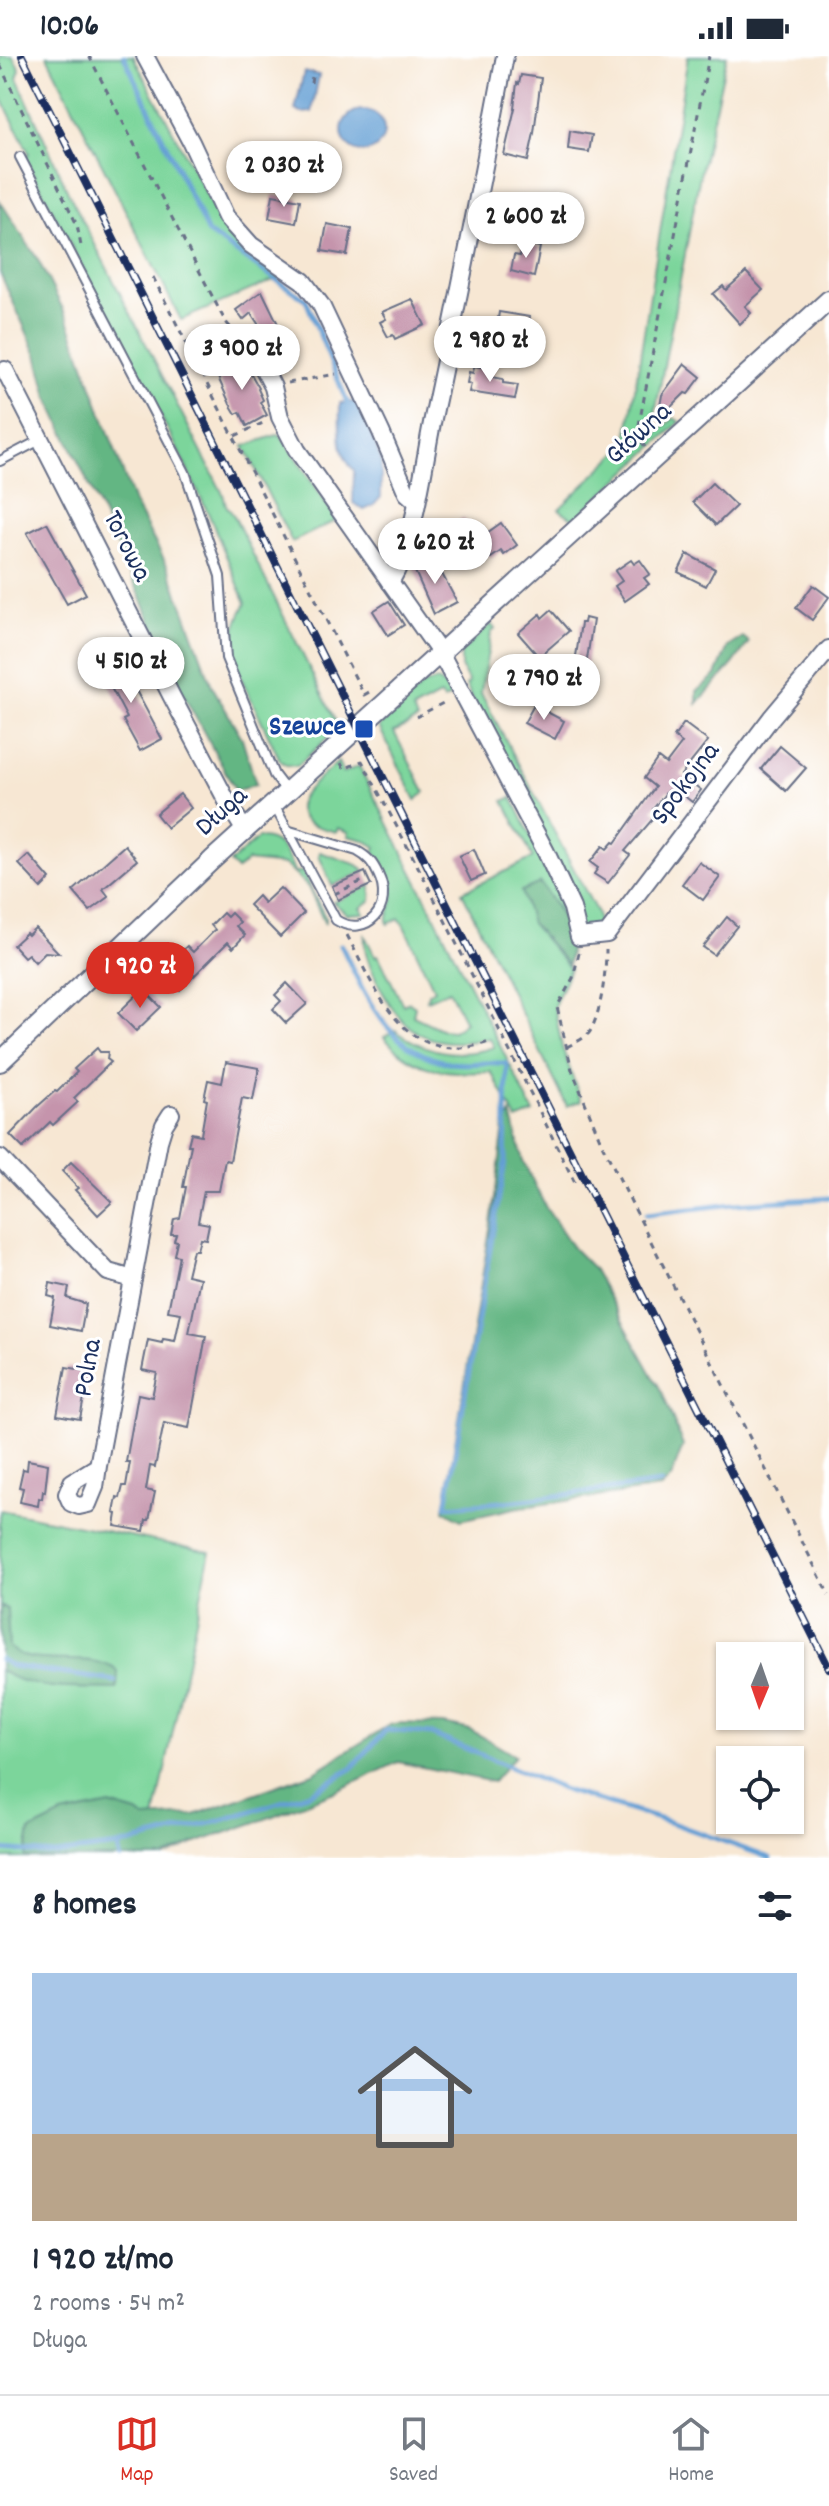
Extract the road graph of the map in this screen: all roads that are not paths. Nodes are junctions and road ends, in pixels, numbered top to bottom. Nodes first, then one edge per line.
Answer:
1 (145, 56) edge
2 (505, 56) edge
3 (20, 157) dead end
4 (829, 300) edge
5 (257, 356) road end
6 (3, 365) edge
7 (41, 440) junction
8 (0, 461) edge
9 (416, 501) junction
10 (390, 582) junction
11 (488, 611) joint
12 (829, 649) edge
13 (441, 654) junction
14 (280, 798) junction
15 (245, 831) junction
16 (290, 831) junction
17 (0, 1062) edge
18 (171, 1114) dead end
19 (0, 1158) edge
20 (133, 1279) junction
21 (98, 1466) dead end

1 - 9 street
2 - 9 street
3 - 14 lane
4 - 11 street, Główna
5 - 10 street
6 - 7 street, Torowa
7 - 8 lane
7 - 15 street, Torowa
9 - 10 street
10 - 13 street
11 - 13 street, Długa
12 - 13 street, Spokojna
13 - 14 street, Długa
14 - 15 street, Długa
14 - 16 lane
15 - 17 street, Długa
16 - 16 lane
18 - 20 street, Polna
19 - 20 street
20 - 21 street, Polna

